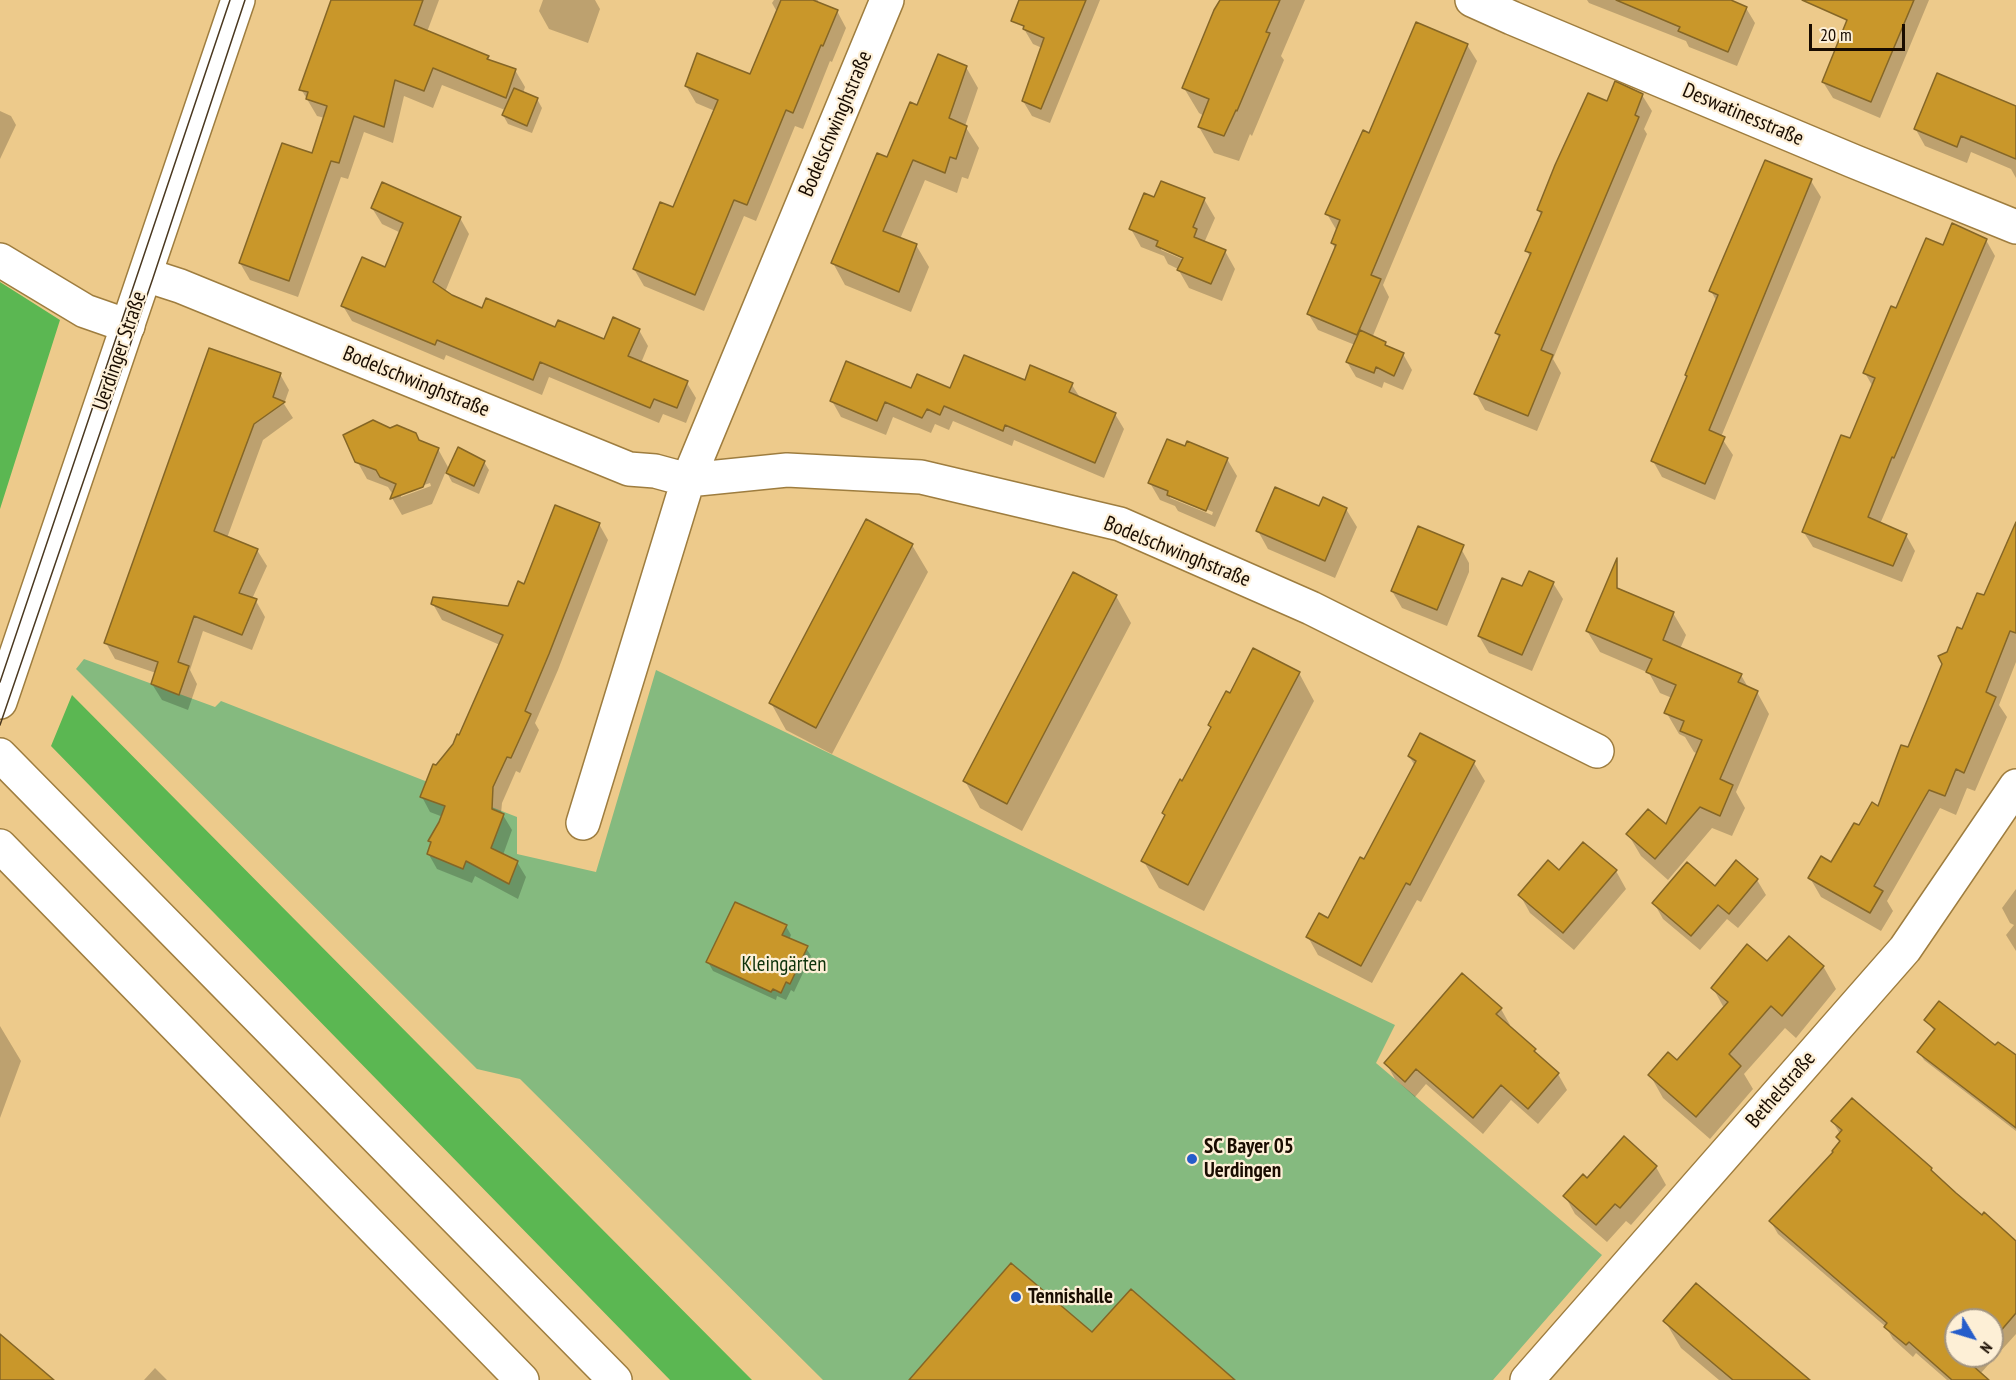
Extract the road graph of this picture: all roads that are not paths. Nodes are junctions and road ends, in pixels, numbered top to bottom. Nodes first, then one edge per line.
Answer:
1 (237, 0) edge
2 (887, 0) edge
3 (1472, 0) edge
4 (2016, 227) edge
5 (0, 260) edge
6 (146, 275) junction
7 (128, 326) junction
8 (688, 480) junction
9 (0, 702) edge
10 (1597, 751) dead end
11 (0, 755) edge
12 (2016, 786) edge
13 (583, 823) dead end
14 (8, 854) edge
15 (522, 1380) edge
16 (615, 1380) edge
17 (1527, 1380) edge

1 - 6 main road, Uerdinger Straße
2 - 8 main road, Bodelschwinghstraße
3 - 4 main road, Deswatinesstraße
5 - 7 main road
6 - 7 main road, Uerdinger Straße
6 - 8 main road, Bodelschwinghstraße
7 - 9 main road, Uerdinger Straße
8 - 10 main road, Bodelschwinghstraße
8 - 13 main road, Bodelschwinghstraße
11 - 16 main road
12 - 17 main road, Bethelstraße
14 - 15 main road

